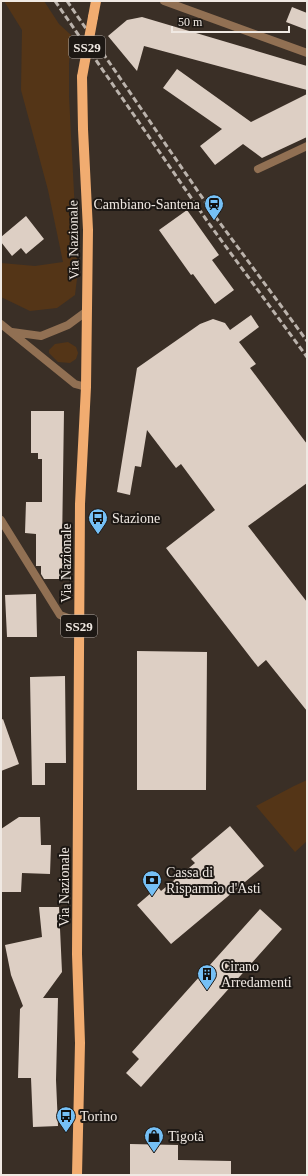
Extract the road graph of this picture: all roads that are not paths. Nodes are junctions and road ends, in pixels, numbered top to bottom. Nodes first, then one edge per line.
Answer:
1 (96, 1) edge
2 (164, 1) edge
3 (307, 53) edge
4 (307, 146) edge
5 (258, 169) dead end
6 (87, 311) junction
7 (1, 324) edge
8 (11, 332) junction
9 (86, 387) junction
10 (1, 520) edge
11 (79, 622) junction
12 (77, 1175) edge

1 - 6 main road, Via Nazionale / SS29, bridge
2 - 3 street
4 - 5 street
6 - 8 street
6 - 9 main road, Via Nazionale / SS29
7 - 8 street
8 - 9 street
9 - 11 main road, Via Nazionale / SS29
10 - 11 street
11 - 12 main road, Via Nazionale / SS29

